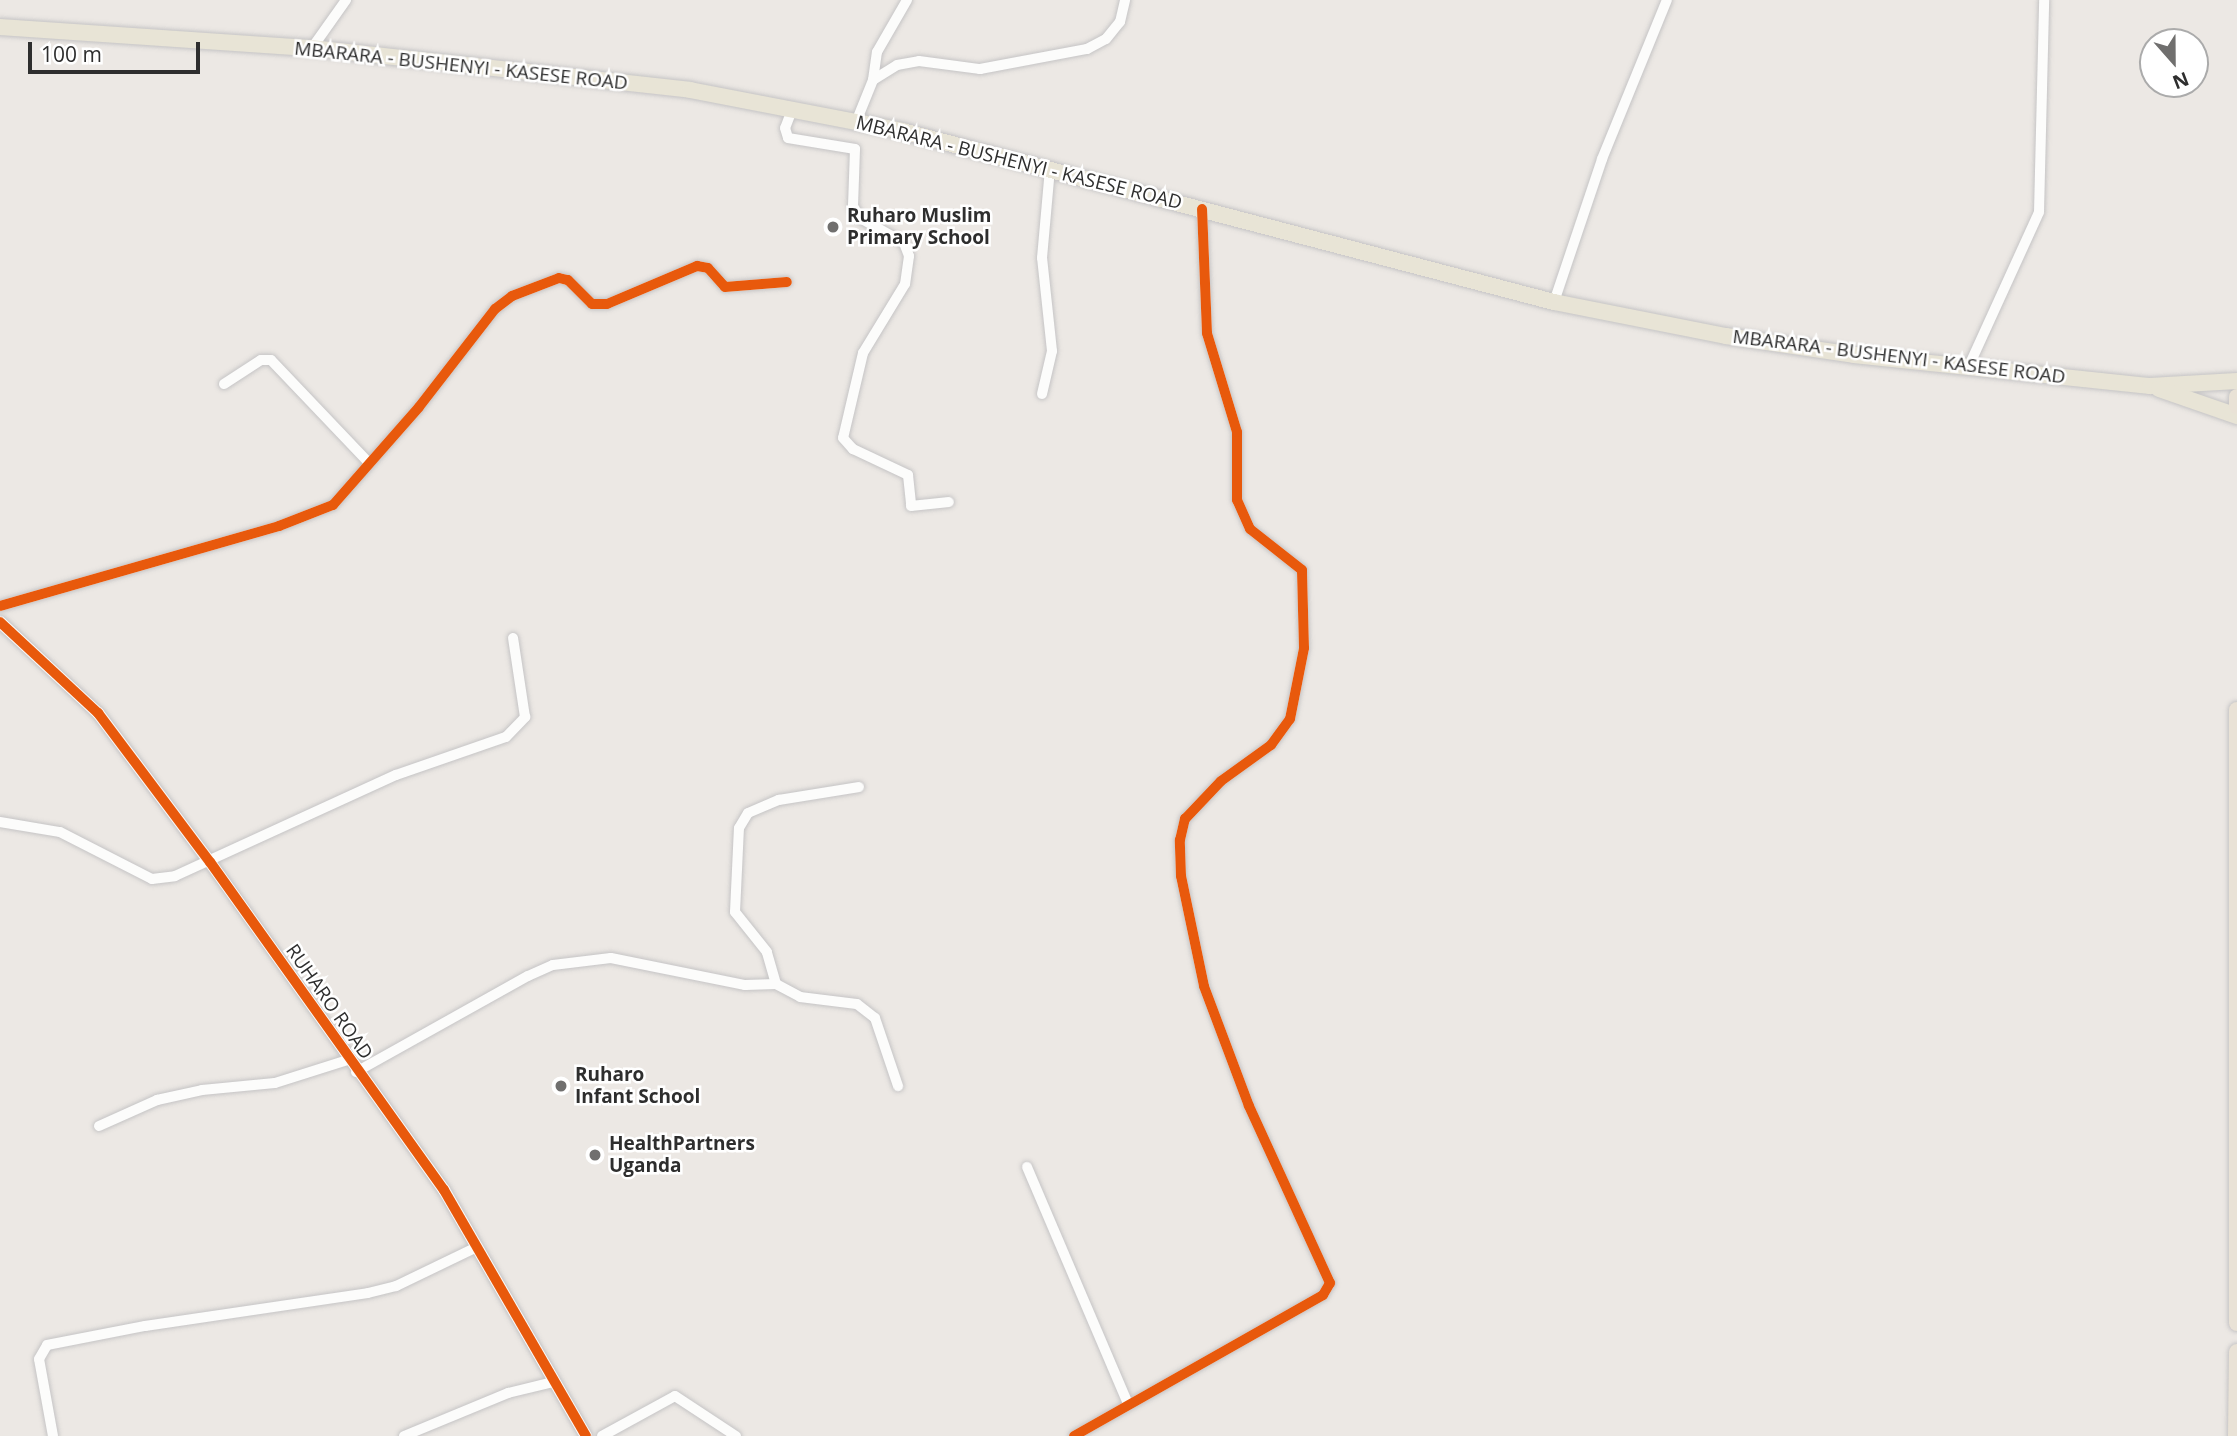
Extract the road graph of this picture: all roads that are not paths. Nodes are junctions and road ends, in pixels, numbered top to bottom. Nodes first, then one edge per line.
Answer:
1 (346, 0) edge
2 (907, 0) edge
3 (1125, 0) edge
4 (1667, 0) edge
5 (2044, 0) edge
6 (0, 27) edge
7 (312, 48) junction
8 (873, 80) junction
9 (792, 110) junction
10 (856, 122) junction
11 (1050, 168) junction
12 (1202, 209) junction
13 (787, 282) dead end
14 (1554, 302) junction
15 (1968, 368) junction
16 (2237, 381) edge
17 (224, 384) dead end
18 (2150, 386) junction
19 (1042, 394) dead end
20 (2237, 397) edge
21 (2237, 405) edge
22 (2237, 416) edge
23 (368, 462) junction
24 (949, 502) dead end
25 (0, 606) edge
26 (0, 622) edge
27 (513, 638) dead end
28 (2237, 709) edge
29 (859, 788) dead end
30 (0, 822) edge
31 (210, 862) junction
32 (776, 984) junction
33 (348, 1060) junction
34 (356, 1072) junction
35 (898, 1086) dead end
36 (99, 1126) dead end
37 (1027, 1167) dead end
38 (477, 1247) junction
39 (2237, 1322) edge
40 (2237, 1352) edge
41 (553, 1382) junction
42 (1128, 1404) junction
43 (53, 1436) edge
44 (404, 1436) edge
45 (586, 1436) edge
46 (602, 1436) edge
47 (736, 1436) edge
48 (1074, 1436) edge
49 (2236, 1436) edge

1 - 7 street
2 - 8 street
3 - 8 street
4 - 14 street
5 - 15 street
6 - 7 main road, MBARARA - BUSHENYI - KASESE ROAD
7 - 9 main road, MBARARA - BUSHENYI - KASESE ROAD
8 - 10 street
9 - 10 main road, MBARARA - BUSHENYI - KASESE ROAD
9 - 24 street
10 - 11 main road, MBARARA - BUSHENYI - KASESE ROAD
11 - 12 main road, MBARARA - BUSHENYI - KASESE ROAD
11 - 19 street
12 - 14 main road, MBARARA - BUSHENYI - KASESE ROAD
12 - 42 street
13 - 23 street
14 - 15 main road, MBARARA - BUSHENYI - KASESE ROAD
15 - 18 main road, MBARARA - BUSHENYI - KASESE ROAD
16 - 18 main road, MBARARA - BUSHENYI - KASESE ROAD
17 - 23 street
18 - 22 main road, MBARARA - BUSHENYI - KASESE ROAD
20 - 21 highway
23 - 25 street
26 - 31 street, RUHARO ROAD
27 - 31 street
28 - 39 highway
29 - 32 street
30 - 31 street
31 - 33 street, RUHARO ROAD
32 - 34 street
32 - 35 street
33 - 34 street, RUHARO ROAD
33 - 36 street
34 - 38 street, RUHARO ROAD
37 - 42 street
38 - 41 street, RUHARO ROAD
38 - 43 street
40 - 49 highway
41 - 44 street
41 - 45 street, RUHARO ROAD
42 - 48 street
46 - 47 street

